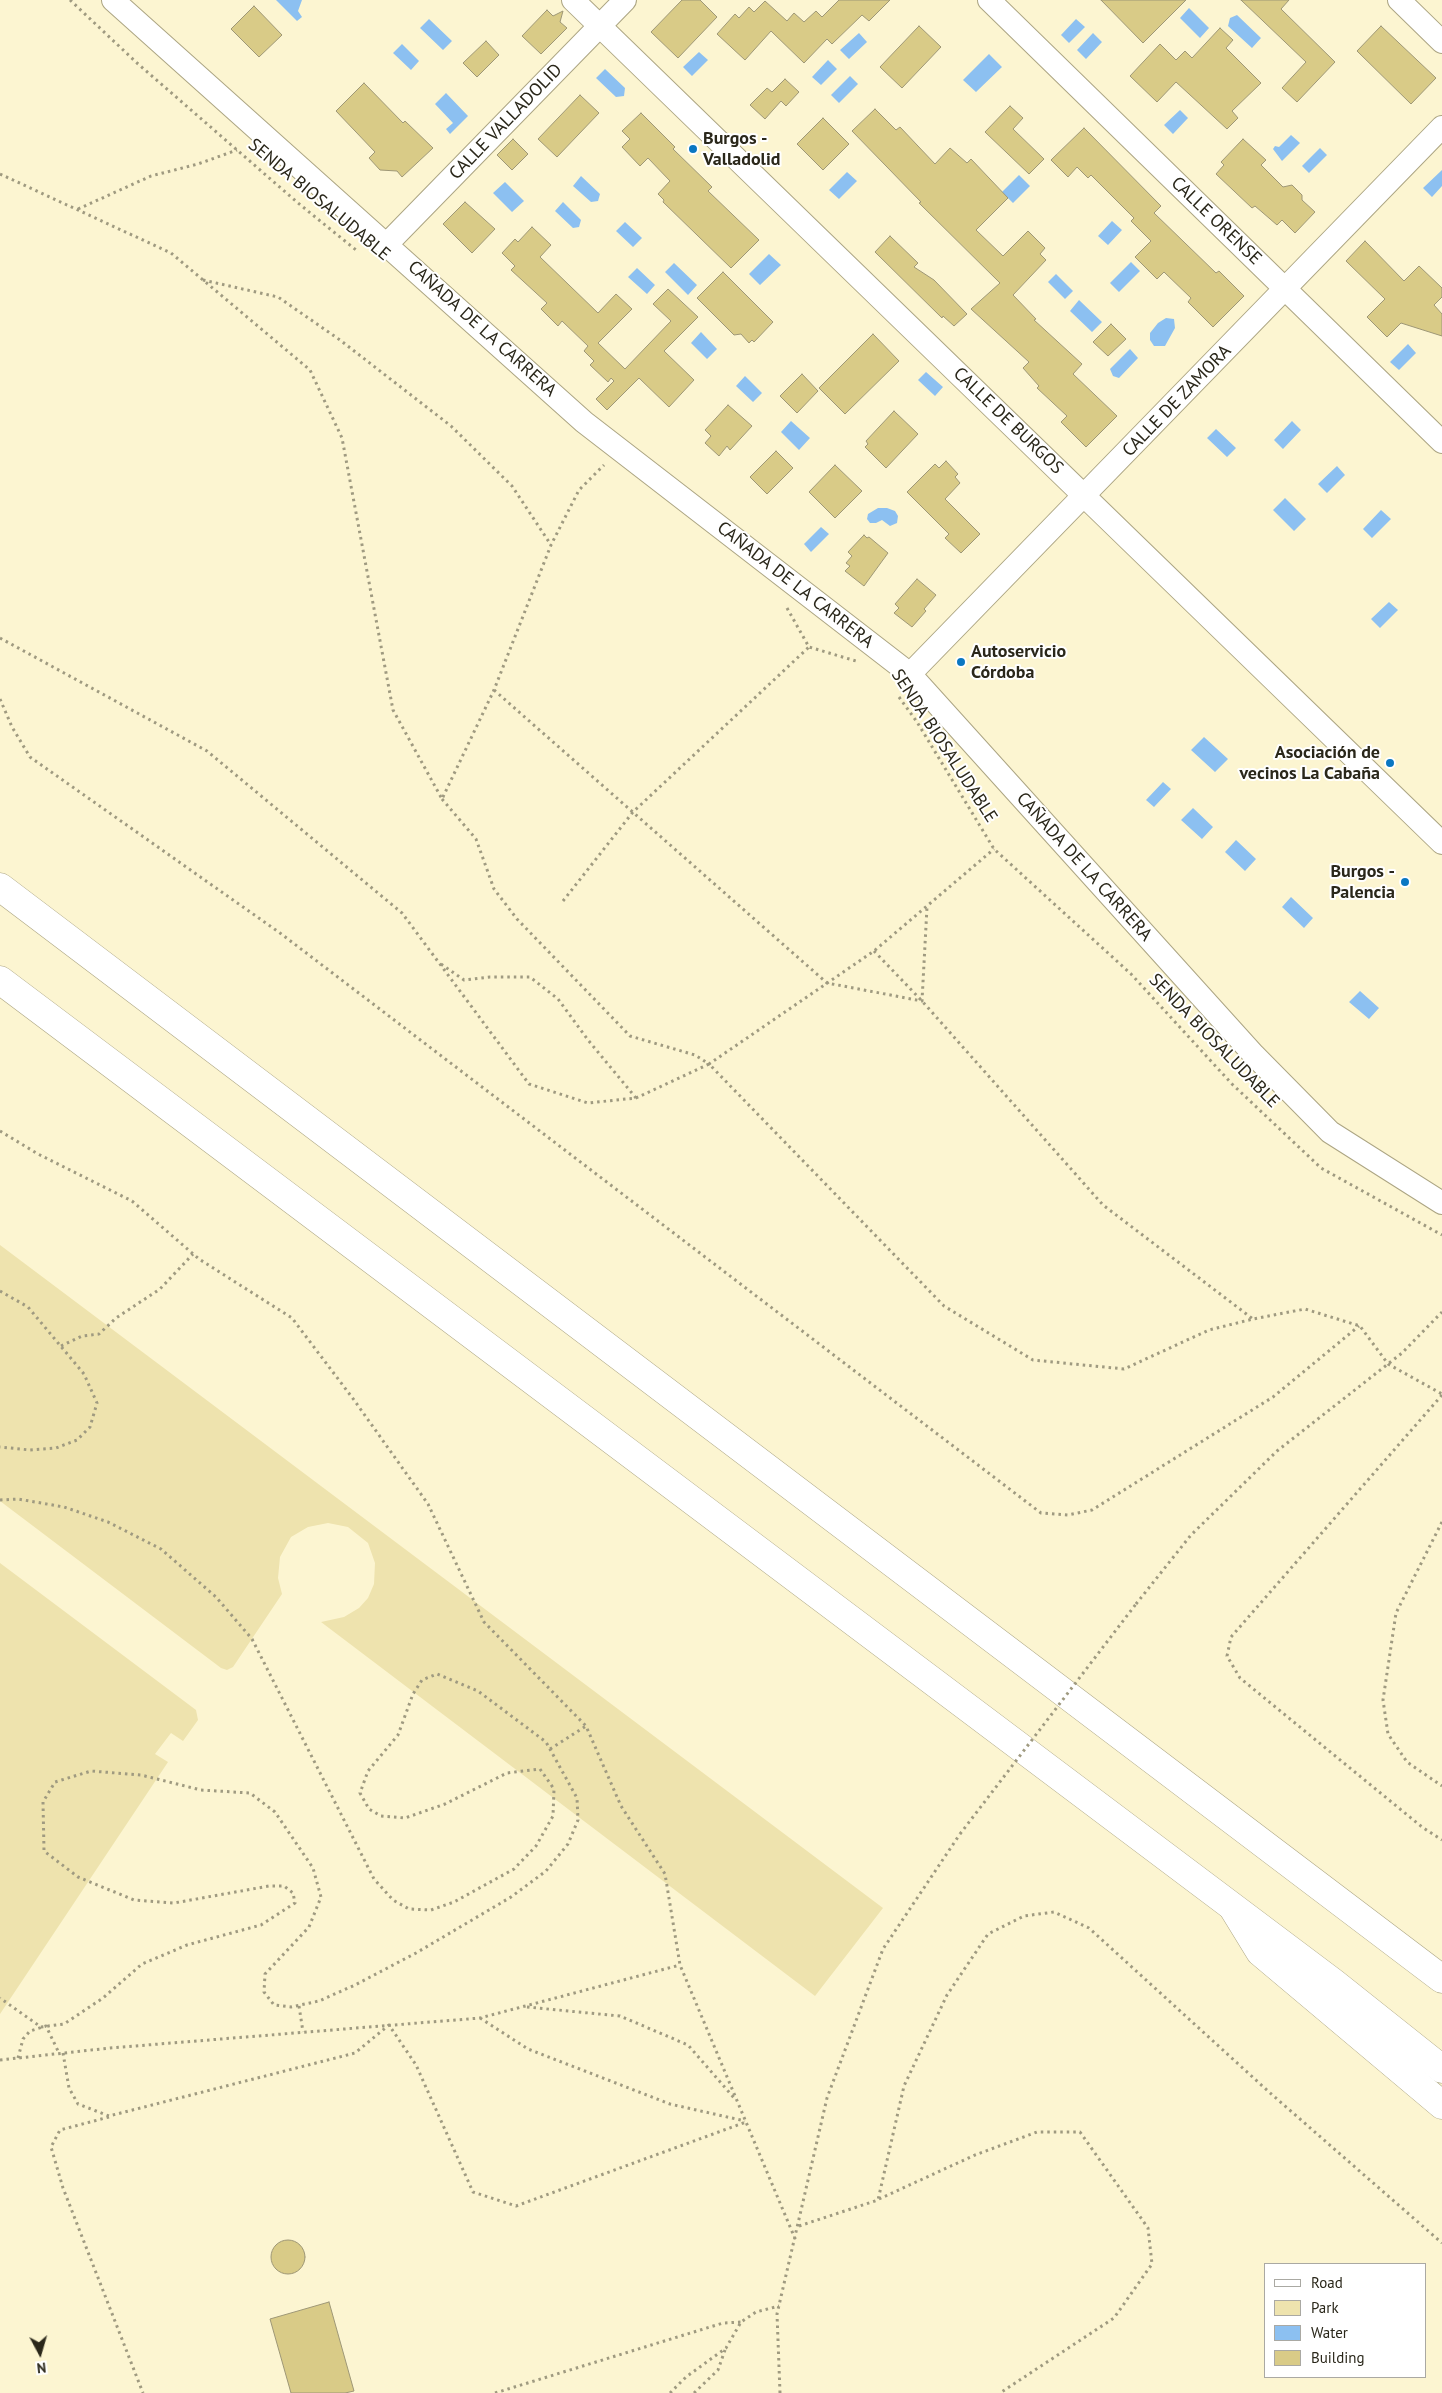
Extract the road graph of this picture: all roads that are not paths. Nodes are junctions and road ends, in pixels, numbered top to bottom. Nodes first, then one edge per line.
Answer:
1 (113, 0) edge
2 (574, 0) edge
3 (625, 0) edge
4 (989, 0) edge
5 (1399, 0) edge
6 (600, 26) junction
7 (1442, 42) edge
8 (1442, 127) edge
9 (387, 244) junction
10 (1286, 289) junction
11 (1442, 442) edge
12 (1086, 495) junction
13 (910, 674) junction
14 (1442, 843) edge
15 (0, 887) edge
16 (0, 980) edge
17 (1442, 1203) edge
18 (1233, 1908) junction
19 (1442, 1979) edge
20 (1442, 2069) edge
21 (1442, 2105) edge

1 - 9 street, CAÑADA DE LA CARRERA
2 - 6 street, CALLE DE BURGOS
3 - 6 street, CALLE VALLADOLID
4 - 10 street, CALLE ORENSE
5 - 7 street
6 - 9 street, CALLE VALLADOLID
6 - 12 street, CALLE DE BURGOS
8 - 10 street, CALLE DE ZAMORA
9 - 13 street, CAÑADA DE LA CARRERA
10 - 11 street, CALLE ORENSE
10 - 12 street, CALLE DE ZAMORA
12 - 13 street, CALLE DE ZAMORA
12 - 14 street, CALLE DE BURGOS
13 - 17 street, CAÑADA DE LA CARRERA
15 - 19 highway
16 - 18 highway
18 - 20 highway
18 - 21 highway

